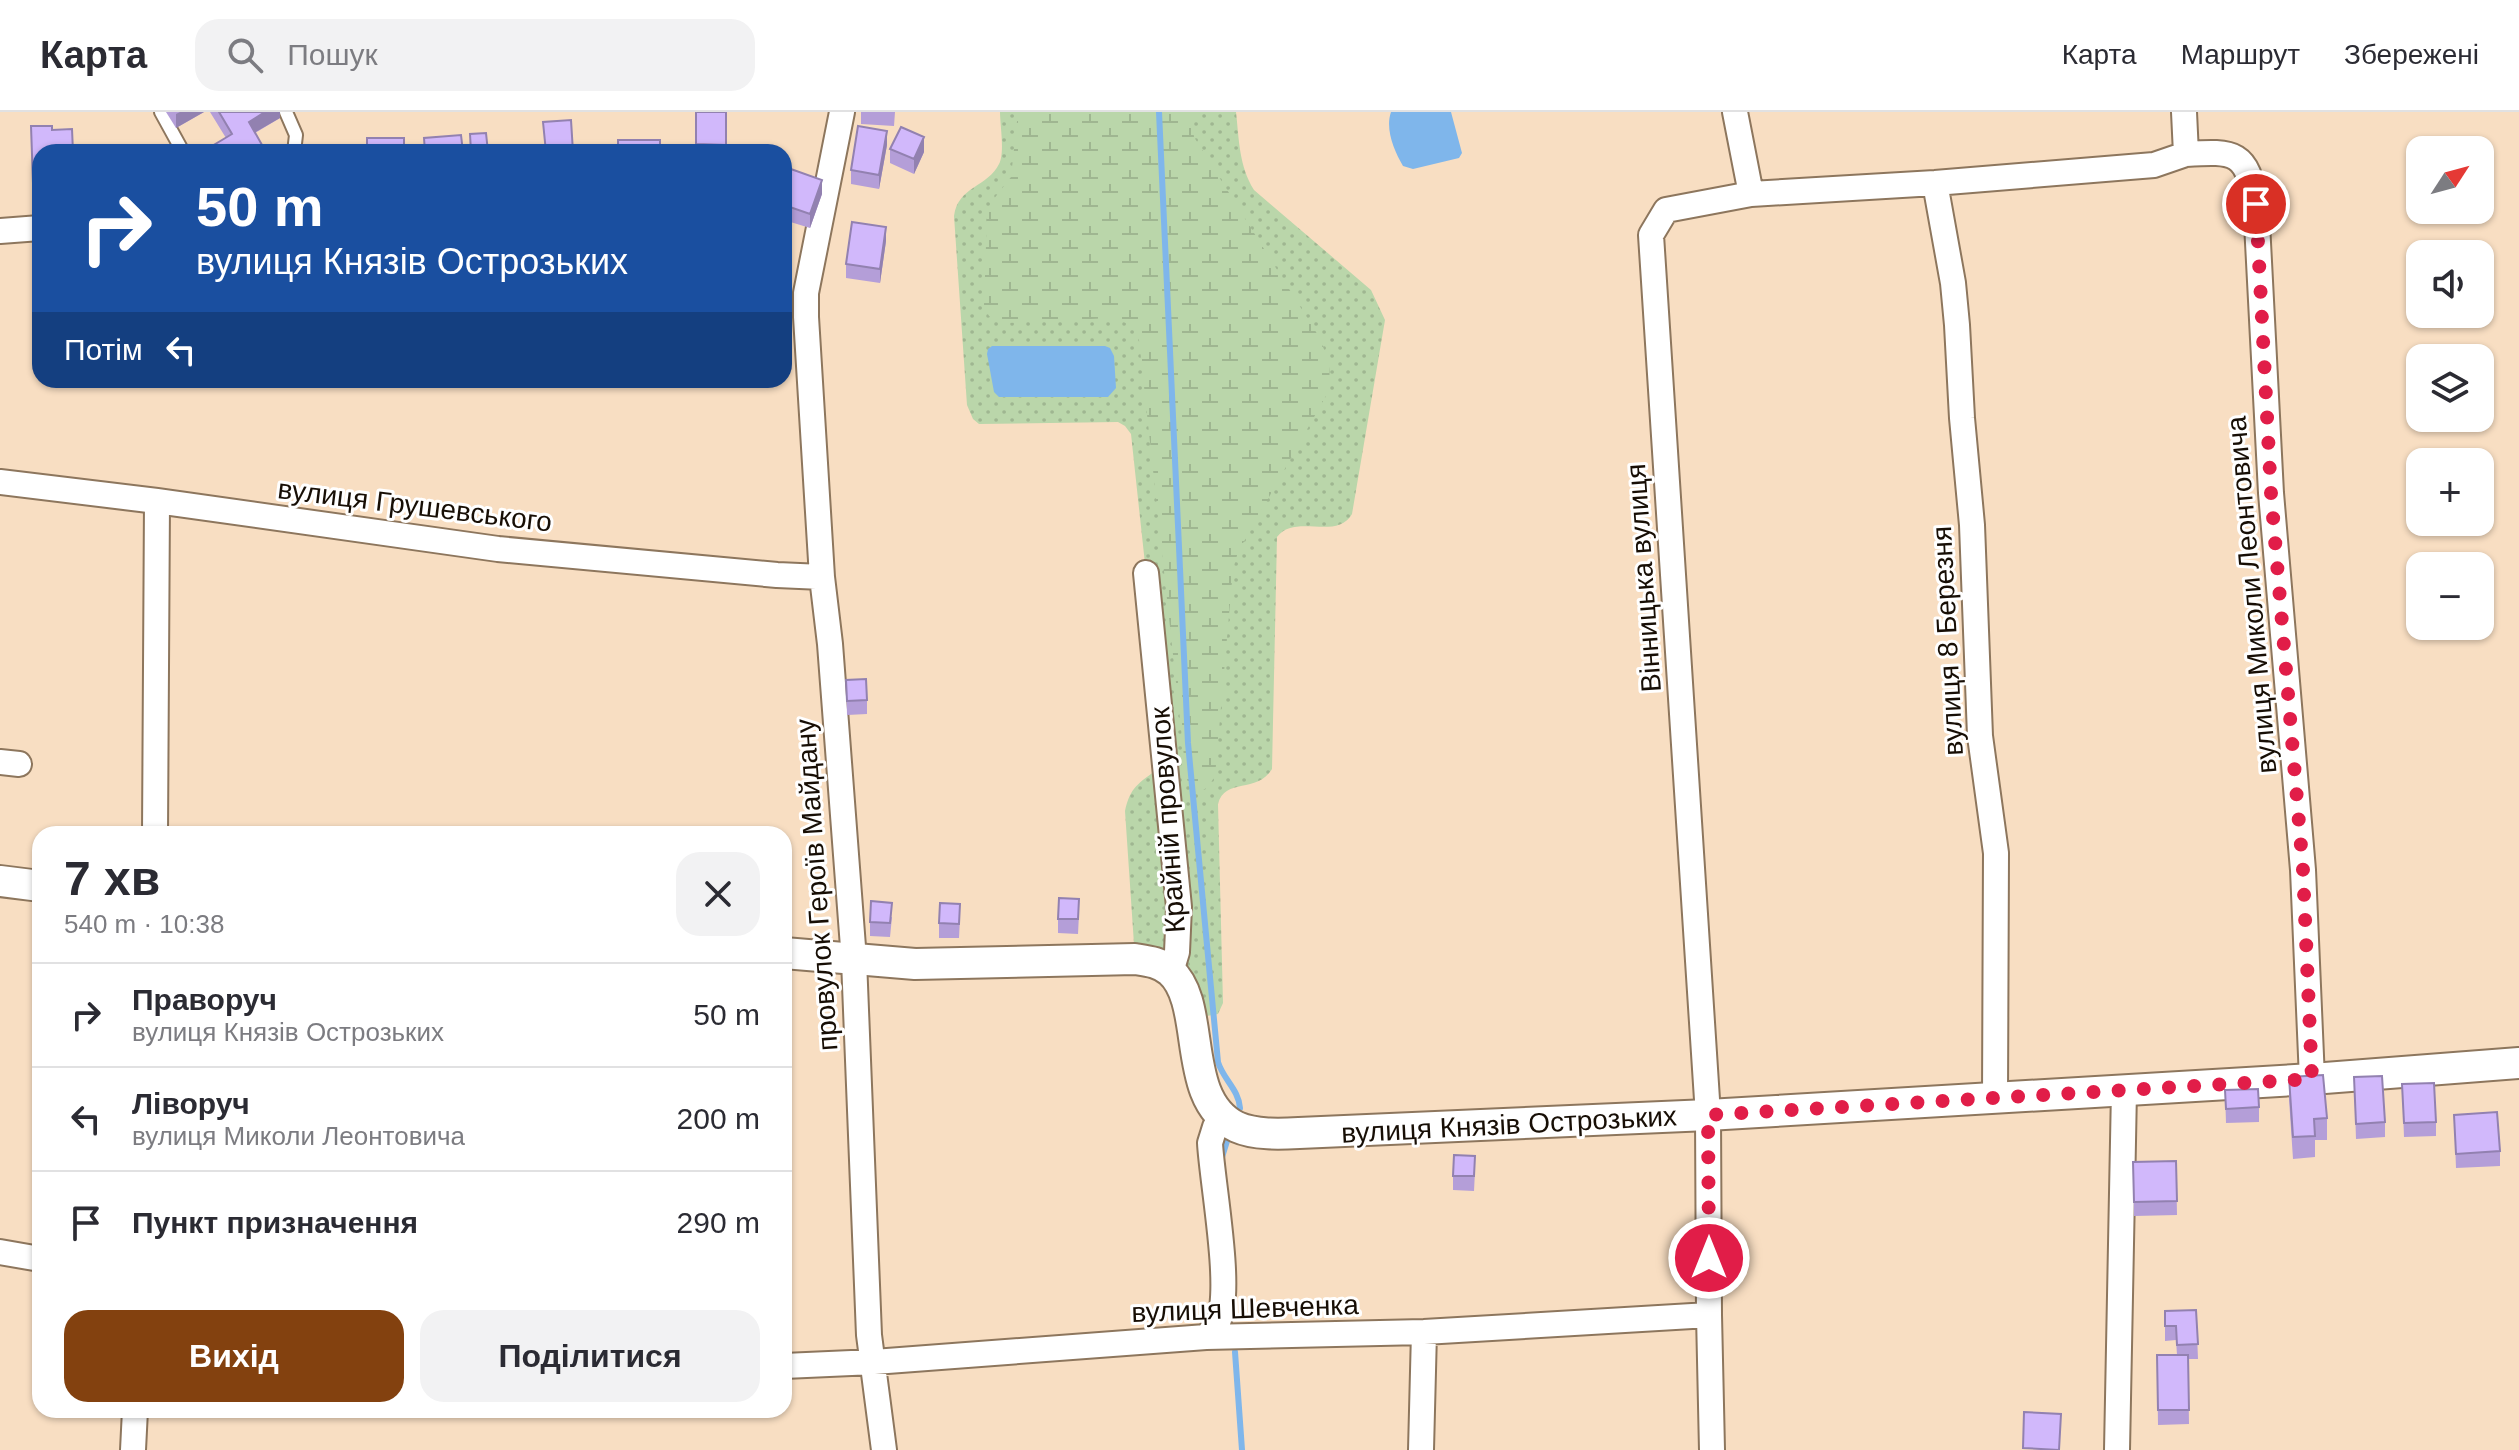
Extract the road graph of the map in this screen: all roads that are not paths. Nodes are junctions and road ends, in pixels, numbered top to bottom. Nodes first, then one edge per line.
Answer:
1 (161, 112) edge
2 (286, 112) edge
3 (842, 112) edge
4 (1735, 112) edge
5 (2184, 112) edge
6 (179, 144) edge
7 (295, 144) edge
8 (2186, 154) junction
9 (1935, 183) junction
10 (1751, 194) junction
11 (32, 229) edge
12 (0, 231) edge
13 (0, 482) edge
14 (157, 501) junction
15 (1146, 573) dead end
16 (822, 577) junction
17 (155, 826) edge
18 (0, 881) edge
19 (32, 885) edge
20 (792, 954) edge
21 (854, 960) junction
22 (1171, 972) junction
23 (2519, 1063) edge
24 (2312, 1079) junction
25 (2124, 1090) junction
26 (1995, 1097) junction
27 (1708, 1115) junction
28 (1221, 1116) junction
29 (0, 1252) edge
30 (32, 1258) edge
31 (1709, 1315) junction
32 (1424, 1332) junction
33 (1206, 1337) junction
34 (874, 1362) junction
35 (792, 1366) edge
36 (135, 1418) edge
37 (133, 1450) edge
38 (884, 1450) edge
39 (1421, 1450) edge
40 (1712, 1450) edge
41 (2117, 1450) edge

1 - 6 lane
2 - 7 lane
3 - 16 street, провулок Героїв Майдану
4 - 10 street
5 - 8 street
8 - 9 street, Вінницька вулиця
8 - 24 street, вулиця Миколи Леонтовича
9 - 10 street, Вінницька вулиця
9 - 26 street, вулиця 8 Березня
10 - 27 street, Вінницька вулиця
11 - 12 street
13 - 14 street, вулиця Грушевського
14 - 16 street, вулиця Грушевського
14 - 17 street
15 - 22 street, Крайній провулок
16 - 21 street, провулок Героїв Майдану
18 - 19 street
20 - 21 street
21 - 22 street
21 - 34 street, провулок Героїв Майдану
22 - 28 street, Крайній провулок
23 - 24 street, вулиця Князів Острозьких
24 - 25 street, вулиця Князів Острозьких
25 - 26 street, вулиця Князів Острозьких
25 - 41 street
26 - 27 street, вулиця Князів Острозьких
27 - 28 street, вулиця Князів Острозьких
27 - 31 street, Вінницька вулиця
28 - 33 street
29 - 30 street
31 - 32 street, вулиця Шевченка
31 - 40 street, Вінницька вулиця
32 - 33 street, вулиця Шевченка
32 - 39 street
33 - 34 street, вулиця Шевченка
34 - 35 street, вулиця Шевченка
34 - 38 street, провулок Героїв Майдану
36 - 37 street

